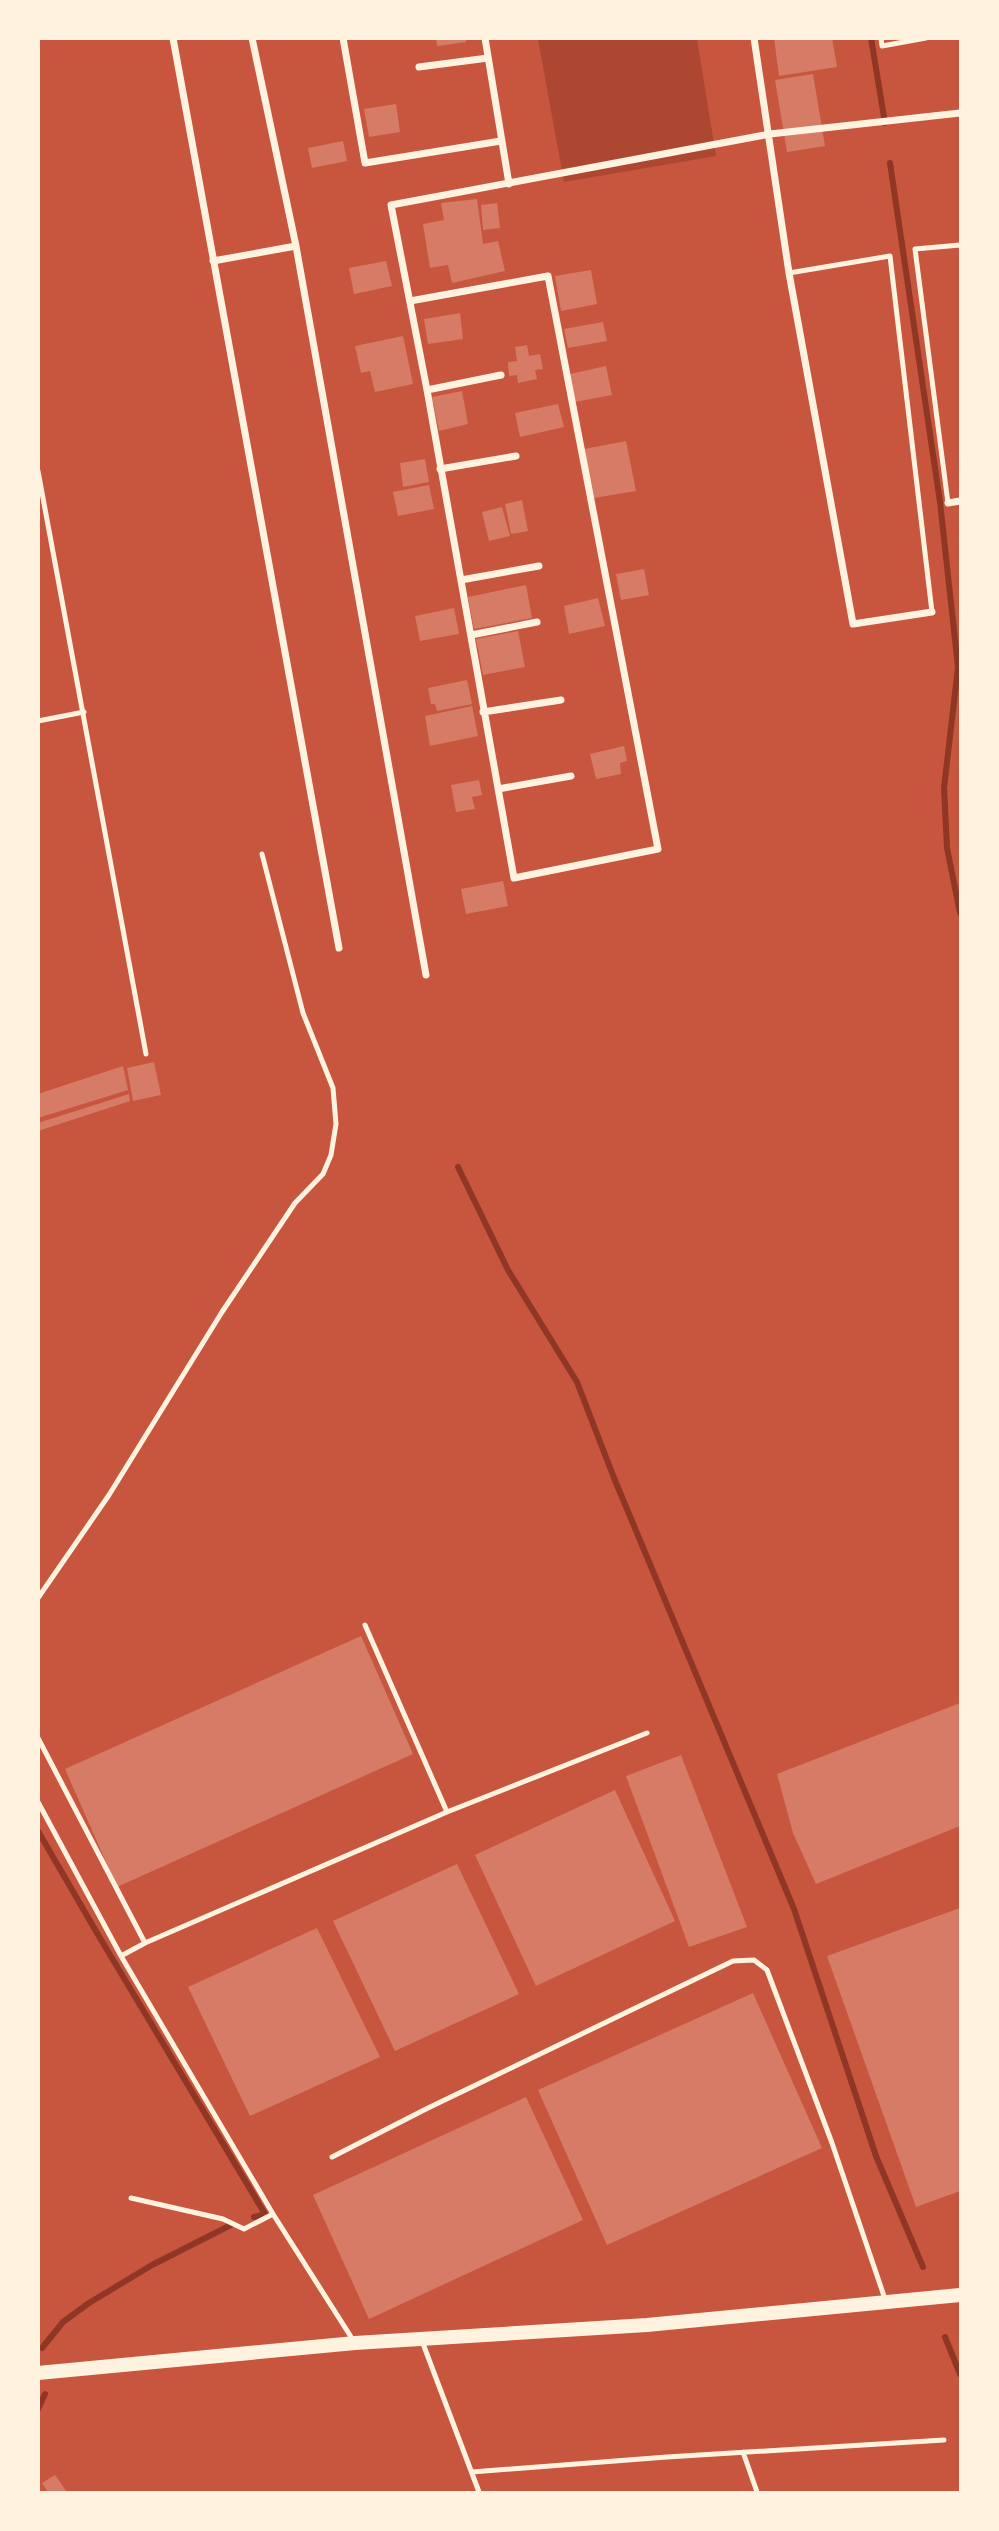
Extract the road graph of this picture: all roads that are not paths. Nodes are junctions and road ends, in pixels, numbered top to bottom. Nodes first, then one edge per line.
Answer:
1 (173, 38) edge
2 (252, 38) edge
3 (343, 38) edge
4 (485, 38) edge
5 (754, 38) edge
6 (881, 38) edge
7 (926, 38) edge
8 (488, 58) junction
9 (419, 67) dead end
10 (961, 113) edge
11 (770, 134) junction
12 (501, 141) junction
13 (509, 184) junction
14 (961, 245) edge
15 (296, 246) junction
16 (213, 261) junction
17 (789, 273) junction
18 (410, 301) junction
19 (501, 375) dead end
20 (426, 390) junction
21 (516, 456) dead end
22 (440, 469) junction
23 (38, 471) edge
24 (961, 501) edge
25 (948, 503) joint
26 (539, 566) dead end
27 (461, 580) junction
28 (932, 612) joint
29 (537, 622) dead end
30 (471, 635) junction
31 (561, 700) dead end
32 (84, 712) junction
33 (483, 712) junction
34 (38, 721) edge
35 (571, 776) dead end
36 (498, 789) junction
37 (262, 854) dead end
38 (339, 948) dead end
39 (426, 975) dead end
40 (146, 1054) dead end
41 (38, 1598) edge
42 (365, 1625) dead end
43 (647, 1732) dead end
44 (38, 1738) edge
45 (38, 1802) edge
46 (447, 1812) junction
47 (145, 1943) junction
48 (121, 1956) junction
49 (332, 2157) dead end
50 (131, 2199) dead end
51 (273, 2214) junction
52 (961, 2295) edge
53 (886, 2301) junction
54 (422, 2340) junction
55 (355, 2343) junction
56 (38, 2373) edge
57 (944, 2440) dead end
58 (743, 2452) junction
59 (472, 2472) junction
60 (479, 2493) edge
61 (757, 2493) edge

1 - 16 street
2 - 15 street
3 - 12 street
4 - 8 street
5 - 11 street
6 - 7 lane
8 - 9 street
8 - 12 street
10 - 11 street
11 - 13 street
11 - 17 street
12 - 13 street
13 - 18 street
14 - 25 lane
15 - 16 street
15 - 39 street
16 - 38 street
17 - 28 street
17 - 28 lane
18 - 20 street
18 - 36 street
19 - 20 street
20 - 22 street
21 - 22 street
22 - 27 street
23 - 32 lane
24 - 25 street
26 - 27 street
27 - 30 street
29 - 30 street
30 - 33 street
31 - 33 street
32 - 34 lane
32 - 40 lane
33 - 36 street
35 - 36 street
37 - 41 lane
42 - 46 lane
43 - 46 lane
44 - 47 lane
45 - 48 lane
46 - 47 lane
47 - 48 lane
48 - 51 lane
49 - 53 lane
50 - 51 lane
51 - 55 lane
52 - 53 main road
53 - 54 main road
54 - 55 main road
54 - 59 lane
55 - 56 main road
57 - 58 lane
58 - 59 lane
58 - 61 lane
59 - 60 lane

